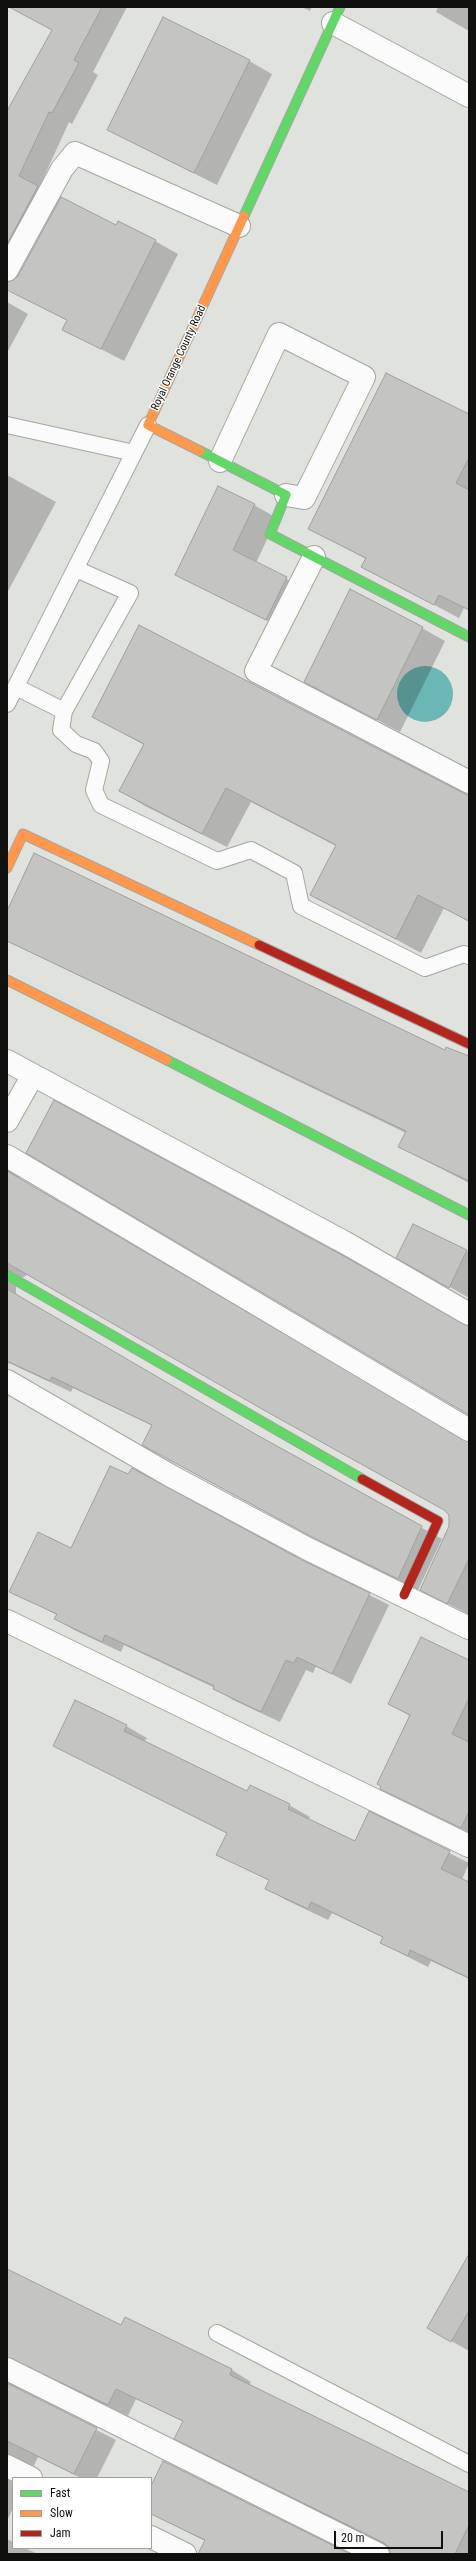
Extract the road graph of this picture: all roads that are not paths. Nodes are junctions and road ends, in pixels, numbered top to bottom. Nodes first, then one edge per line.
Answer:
1 (336, 15) edge
2 (469, 96) edge
3 (239, 226) junction
4 (7, 270) edge
5 (7, 425) edge
6 (148, 425) junction
7 (134, 453) junction
8 (220, 461) junction
9 (286, 495) junction
10 (314, 556) junction
11 (76, 569) junction
12 (469, 637) edge
13 (16, 687) junction
14 (7, 704) edge
15 (64, 711) junction
16 (469, 782) edge
17 (7, 868) edge
18 (469, 956) edge
19 (7, 980) edge
20 (469, 1044) edge
21 (7, 1061) edge
22 (33, 1075) junction
23 (7, 1121) edge
24 (7, 1156) edge
25 (469, 1215) edge
26 (7, 1275) edge
27 (469, 1314) edge
28 (7, 1381) edge
29 (469, 1430) edge
30 (404, 1596) junction
31 (7, 1621) edge
32 (469, 1628) edge
33 (469, 1846) edge
34 (217, 2333) dead end
35 (7, 2369) edge
36 (469, 2464) edge
37 (7, 2466) edge
38 (29, 2477) edge
39 (152, 2538) edge
40 (185, 2554) edge
41 (378, 2554) edge

1 - 2 street
1 - 3 street, Royal Orange County Road
3 - 4 street
3 - 6 street, Royal Orange County Road
5 - 7 lane
6 - 7 lane, Royal Orange County Road
6 - 8 street
7 - 11 lane, Royal Orange County Road
8 - 9 street
8 - 9 street
9 - 10 street
10 - 12 street
10 - 16 street
11 - 13 lane, Royal Orange County Road
11 - 15 lane
13 - 14 lane, Royal Orange County Road
13 - 15 lane
15 - 18 lane
17 - 20 street
19 - 25 street
21 - 22 street
22 - 23 street
22 - 27 street
24 - 29 street
26 - 30 street
28 - 30 street
30 - 32 street
31 - 33 street
34 - 36 lane
35 - 41 street
37 - 38 street
39 - 40 street

